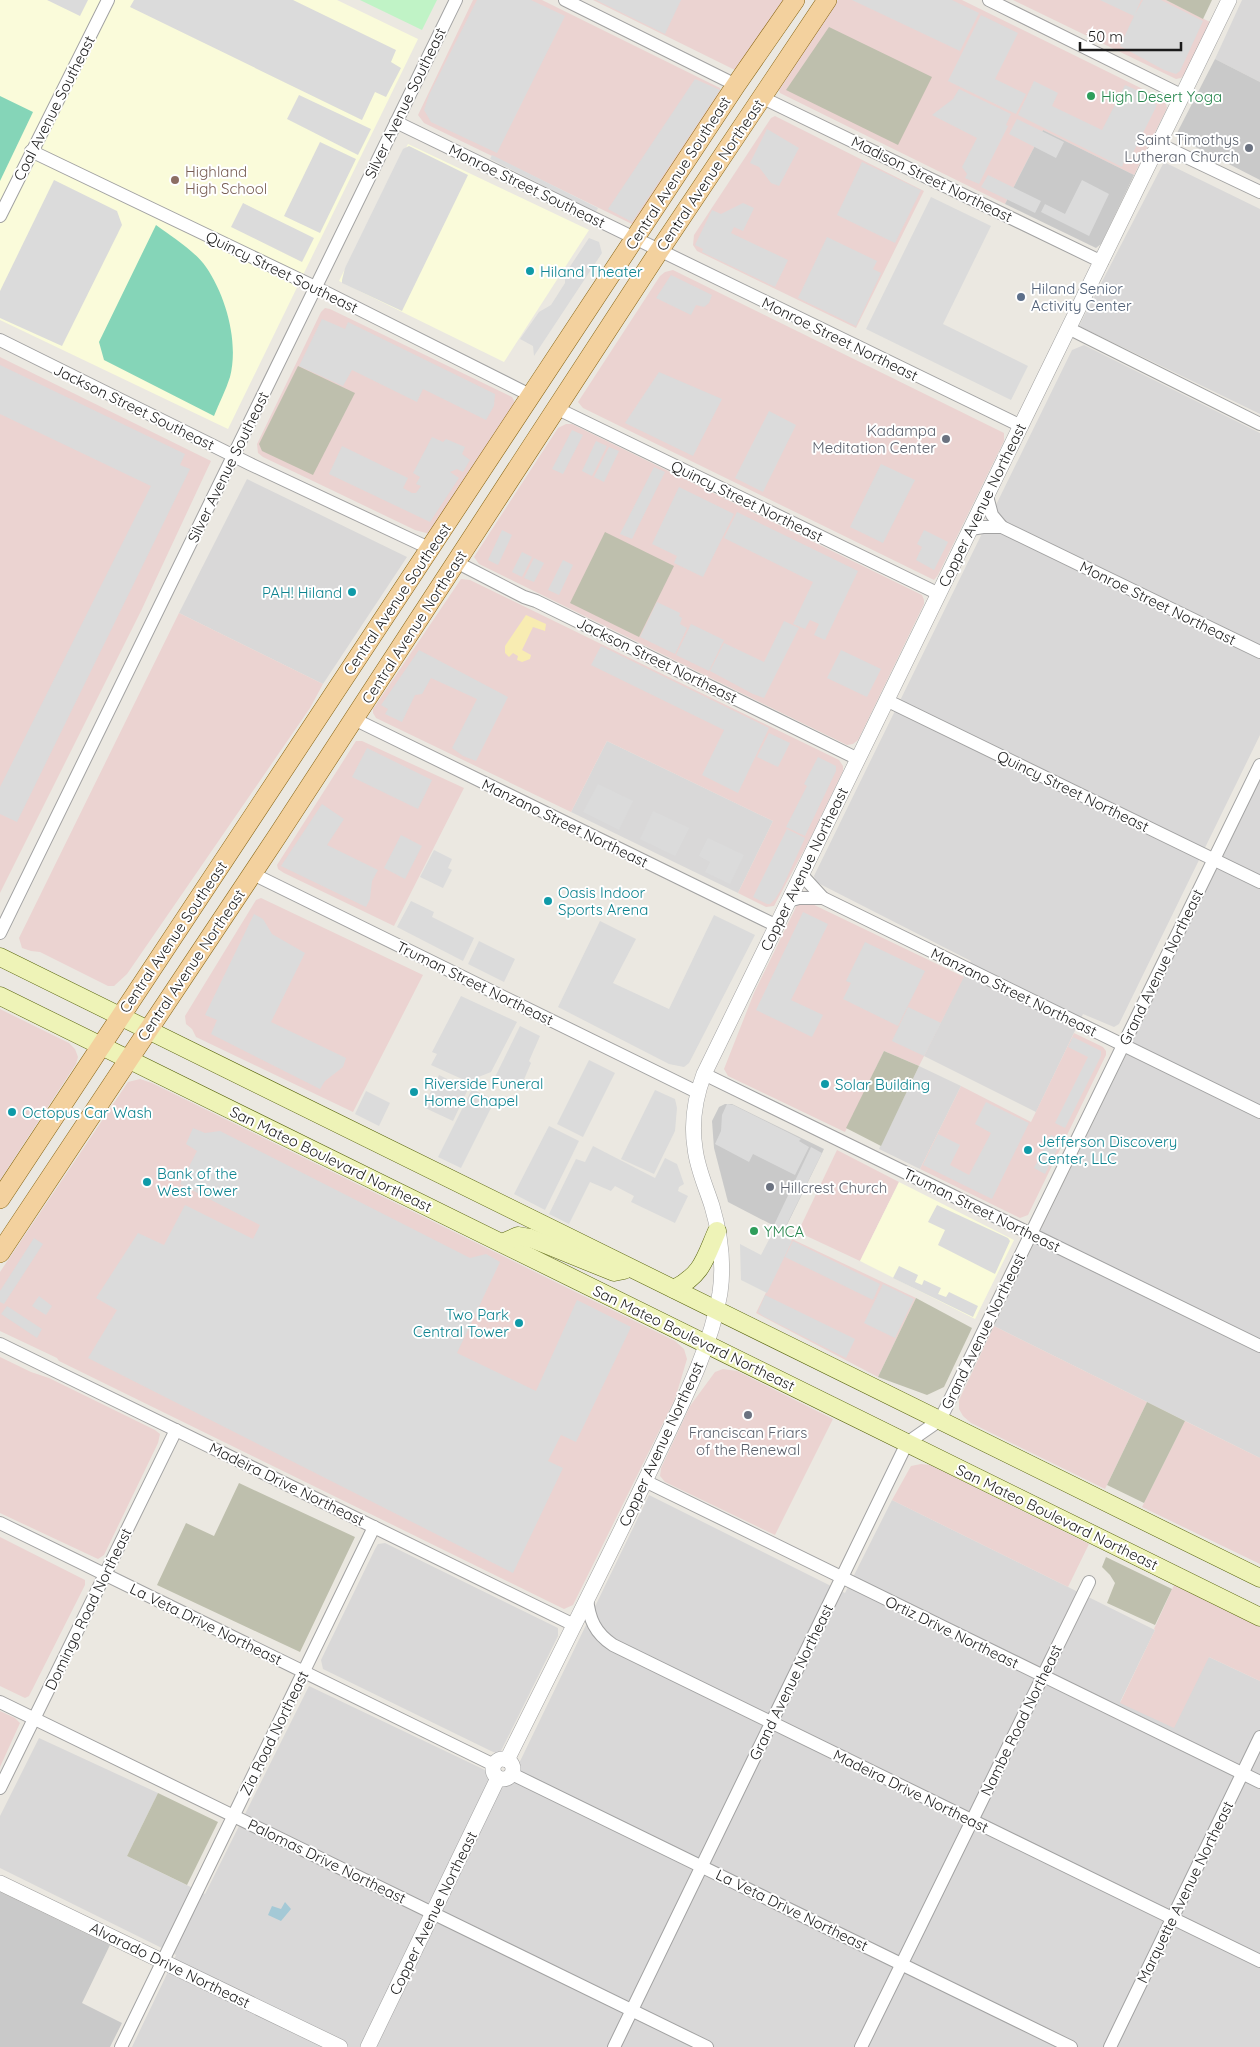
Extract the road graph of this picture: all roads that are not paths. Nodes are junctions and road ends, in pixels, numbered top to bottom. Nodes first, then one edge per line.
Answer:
1 (108, 0) edge
2 (456, 0) edge
3 (565, 0) edge
4 (795, 0) edge
5 (827, 0) edge
6 (989, 0) edge
7 (1229, 0) edge
8 (736, 85) junction
9 (1183, 96) junction
10 (761, 97) junction
11 (396, 122) junction
12 (1160, 144) junction
13 (31, 151) junction
14 (1260, 192) edge
15 (0, 216) edge
16 (635, 239) junction
17 (659, 251) junction
18 (1102, 262) junction
19 (315, 288) junction
20 (1070, 329) junction
21 (0, 340) edge
22 (532, 396) junction
23 (556, 408) junction
24 (1260, 424) edge
25 (1021, 426) junction
26 (234, 456) junction
27 (987, 496) junction
28 (1002, 528) junction
29 (971, 529) junction
30 (431, 549) junction
31 (456, 562) junction
32 (939, 594) junction
33 (1260, 652) edge
34 (886, 700) junction
35 (354, 719) junction
36 (858, 759) junction
37 (1260, 765) edge
38 (1214, 859) junction
39 (253, 874) junction
40 (801, 874) junction
41 (1260, 882) edge
42 (822, 898) junction
43 (788, 901) junction
44 (777, 926) junction
45 (0, 933) edge
46 (0, 957) edge
47 (0, 996) edge
48 (120, 1016) junction
49 (148, 1029) junction
50 (100, 1046) junction
51 (1122, 1046) junction
52 (128, 1060) junction
53 (704, 1074) junction
54 (697, 1092) junction
55 (1260, 1112) edge
56 (0, 1198) edge
57 (717, 1230) junction
58 (1031, 1234) junction
59 (502, 1244) junction
60 (0, 1253) edge
61 (632, 1269) junction
62 (674, 1289) junction
63 (716, 1311) junction
64 (0, 1344) edge
65 (706, 1344) junction
66 (1260, 1346) edge
67 (940, 1420) junction
68 (176, 1430) junction
69 (907, 1443) junction
70 (645, 1481) junction
71 (0, 1523) edge
72 (374, 1527) junction
73 (104, 1575) junction
74 (841, 1578) junction
75 (1260, 1578) edge
76 (1089, 1582) dead end
77 (587, 1598) junction
78 (1260, 1617) edge
79 (574, 1625) junction
80 (304, 1672) junction
81 (1042, 1676) junction
82 (0, 1702) edge
83 (34, 1719) junction
84 (771, 1722) junction
85 (1260, 1737) edge
86 (503, 1769) junction
87 (1242, 1773) junction
88 (1260, 1782) edge
89 (0, 1788) edge
90 (234, 1816) junction
91 (972, 1820) junction
92 (702, 1867) junction
93 (0, 1884) edge
94 (433, 1913) junction
95 (1171, 1917) junction
96 (1260, 1961) edge
97 (163, 1962) junction
98 (902, 1964) junction
99 (632, 2010) junction
100 (121, 2047) edge
101 (340, 2047) edge
102 (368, 2047) edge
103 (614, 2047) edge
104 (707, 2047) edge
105 (861, 2047) edge
106 (1071, 2047) edge
107 (1110, 2047) edge

1 - 13 street, Coal Avenue Southeast
2 - 11 street, Silver Avenue Southeast
3 - 8 street
4 - 8 main road, Central Avenue Southeast
5 - 10 main road, Central Avenue Northeast
6 - 9 street
7 - 9 street, Copper Avenue Northeast
8 - 16 main road, Central Avenue Southeast
9 - 12 street, Copper Avenue Northeast
10 - 17 main road, Central Avenue Northeast
10 - 18 street, Madison Street Northeast
11 - 16 street, Monroe Street Southeast
11 - 19 street, Silver Avenue Southeast
12 - 14 street
12 - 18 street, Copper Avenue Northeast
13 - 15 street, Coal Avenue Southeast
13 - 19 street, Quincy Street Southeast
16 - 17 street, Monroe Street Southeast
16 - 22 main road, Central Avenue Southeast
17 - 23 main road, Central Avenue Northeast
17 - 25 street, Monroe Street Northeast
18 - 20 street, Copper Avenue Northeast
19 - 22 street, Quincy Street Southeast
19 - 26 street, Silver Avenue Southeast
20 - 24 street
20 - 25 street, Copper Avenue Northeast
21 - 26 street, Jackson Street Southeast
22 - 30 main road, Central Avenue Southeast
23 - 31 main road, Central Avenue Northeast
23 - 32 street, Quincy Street Northeast
25 - 27 street, Copper Avenue Northeast
26 - 30 street, Jackson Street Southeast
26 - 45 street, Silver Avenue Southeast
27 - 28 street
27 - 29 street, Copper Avenue Northeast
28 - 29 street, Monroe Street Northeast
28 - 33 street, Monroe Street Northeast
29 - 32 street, Copper Avenue Northeast
30 - 48 main road, Central Avenue Southeast
31 - 35 main road, Central Avenue Northeast
31 - 36 street, Jackson Street Northeast
32 - 34 street, Copper Avenue Northeast
34 - 36 street, Copper Avenue Northeast
34 - 38 street, Quincy Street Northeast
35 - 39 main road, Central Avenue Northeast
35 - 44 street, Manzano Street Northeast
36 - 40 street, Copper Avenue Northeast
37 - 38 street, Grand Avenue Northeast
38 - 41 street, Quincy Street Northeast
38 - 51 street, Grand Avenue Northeast
39 - 49 main road, Central Avenue Northeast
39 - 54 street, Truman Street Northeast
40 - 42 street, Manzano Street Northeast
40 - 43 street, Copper Avenue Northeast
42 - 43 street, Manzano Street Northeast
42 - 51 street, Manzano Street Northeast
43 - 44 street, Copper Avenue Northeast
44 - 53 street, Copper Avenue Northeast
46 - 48 main road
47 - 50 main road, San Mateo Boulevard Northeast
48 - 49 main road
48 - 50 main road, Central Avenue Southeast
49 - 52 main road, Central Avenue Northeast
49 - 61 main road
50 - 52 main road, San Mateo Boulevard Northeast
50 - 56 main road, Central Avenue Southeast
51 - 55 street, Manzano Street Northeast
51 - 58 street, Grand Avenue Northeast
52 - 59 main road, San Mateo Boulevard Northeast
52 - 60 main road, Central Avenue Northeast
53 - 54 street, Copper Avenue Northeast
53 - 58 street, Truman Street Northeast
54 - 57 street, Copper Avenue Northeast
57 - 62 main road
57 - 63 street, Copper Avenue Northeast
58 - 66 street, Truman Street Northeast
58 - 67 street, Grand Avenue Northeast
59 - 61 main road
59 - 65 main road, San Mateo Boulevard Northeast
61 - 62 main road
62 - 63 main road
63 - 65 street, Copper Avenue Northeast
63 - 67 main road
64 - 68 street, Madeira Drive Northeast
65 - 69 main road, San Mateo Boulevard Northeast
65 - 70 street, Copper Avenue Northeast
67 - 69 street, Grand Avenue Northeast
67 - 75 main road
68 - 72 street, Madeira Drive Northeast
68 - 73 street, Domingo Road Northeast
69 - 74 street, Grand Avenue Northeast
69 - 78 main road, San Mateo Boulevard Northeast
70 - 74 street, Ortiz Drive Northeast
70 - 77 street, Copper Avenue Northeast
71 - 73 street, La Veta Drive Northeast
72 - 79 street, Madeira Drive Northeast
72 - 80 street, Zia Road Northeast
73 - 80 street, La Veta Drive Northeast
73 - 83 street, Domingo Road Northeast
74 - 81 street, Ortiz Drive Northeast
74 - 84 street, Grand Avenue Northeast
76 - 81 street, Nambe Road Northeast
77 - 79 street, Copper Avenue Northeast
77 - 84 street, Madeira Drive Northeast
79 - 86 street, Copper Avenue Northeast
80 - 86 street, La Veta Drive Northeast
80 - 90 street, Zia Road Northeast
81 - 87 street, Ortiz Drive Northeast
81 - 91 street, Nambe Road Northeast
82 - 83 street, Palomas Drive Northeast
83 - 89 street, Domingo Road Northeast
83 - 90 street, Palomas Drive Northeast
84 - 91 street, Madeira Drive Northeast
84 - 92 street, Grand Avenue Northeast
85 - 87 street, Marquette Avenue Northeast
86 - 92 street, La Veta Drive Northeast
86 - 94 street, Copper Avenue Northeast
87 - 88 street, Ortiz Drive Northeast
87 - 95 street, Marquette Avenue Northeast
90 - 94 street, Palomas Drive Northeast
90 - 97 street, Zia Road Northeast
91 - 95 street, Madeira Drive Northeast
91 - 98 street, Nambe Road Northeast
92 - 98 street, La Veta Drive Northeast
92 - 99 street, Grand Avenue Northeast
93 - 97 street, Alvarado Drive Northeast
94 - 99 street, Palomas Drive Northeast
94 - 102 street, Copper Avenue Northeast
95 - 96 street, Madeira Drive Northeast
95 - 107 street, Marquette Avenue Northeast
97 - 100 street, Zia Road Northeast
97 - 101 street, Alvarado Drive Northeast
98 - 105 street, Nambe Road Northeast
98 - 106 street, La Veta Drive Northeast
99 - 103 street, Grand Avenue Northeast
99 - 104 street, Palomas Drive Northeast

